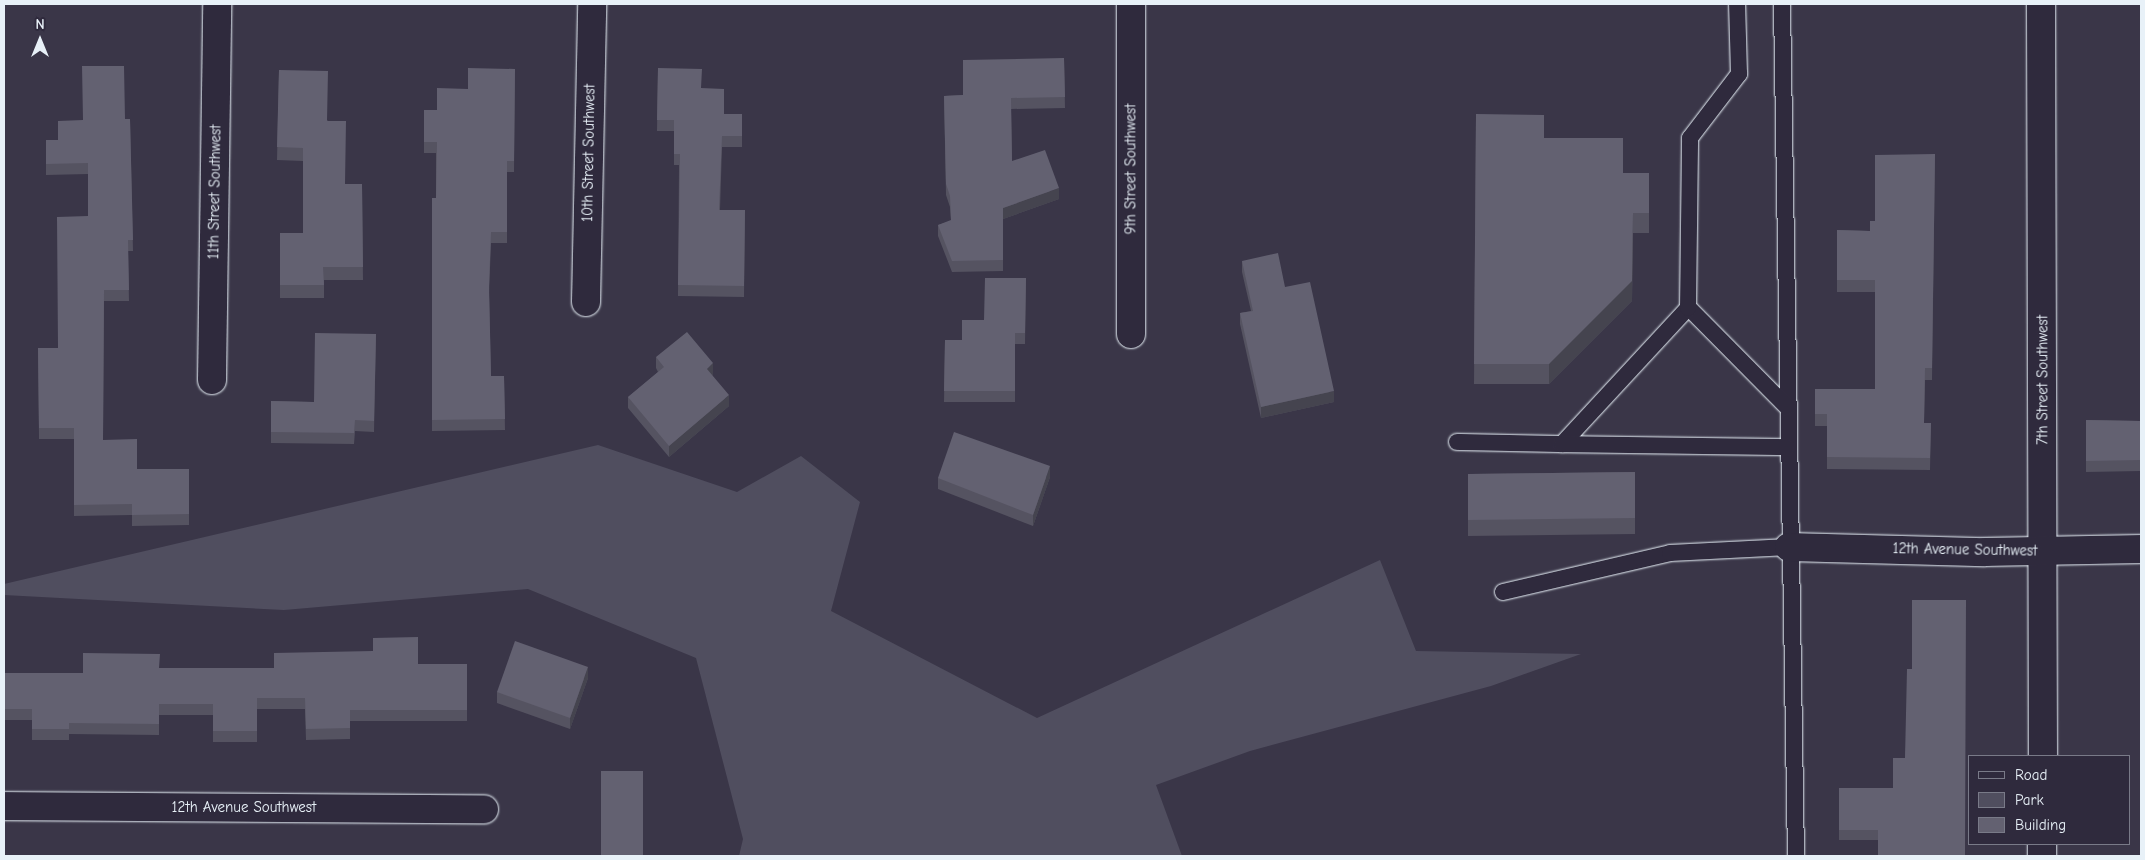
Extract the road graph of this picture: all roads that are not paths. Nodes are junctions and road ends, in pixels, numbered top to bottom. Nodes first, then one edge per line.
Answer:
1 (217, 4) edge
2 (592, 4) edge
3 (1131, 4) edge
4 (1737, 4) edge
5 (1782, 4) edge
6 (2040, 4) edge
7 (586, 302) dead end
8 (1688, 307) junction
9 (1131, 334) dead end
10 (212, 380) dead end
11 (1787, 407) junction
12 (1457, 442) dead end
13 (1562, 444) junction
14 (1787, 447) junction
15 (1789, 546) junction
16 (2141, 550) edge
17 (2045, 551) junction
18 (1503, 592) dead end
19 (2044, 755) edge
20 (4, 806) edge
21 (484, 809) dead end
22 (1796, 856) edge

1 - 10 street, 11th Street Southwest
2 - 7 street, 10th Street Southwest
3 - 9 street, 9th Street Southwest
4 - 8 lane
5 - 11 lane
6 - 17 street, 7th Street Southwest
8 - 11 lane
8 - 13 lane
11 - 14 lane
12 - 13 lane
13 - 14 lane
14 - 15 lane
15 - 17 street, 12th Avenue Southwest
15 - 18 lane
15 - 22 lane
16 - 17 street, 12th Avenue Southwest
17 - 19 street, 7th Street Southwest
20 - 21 street, 12th Avenue Southwest

